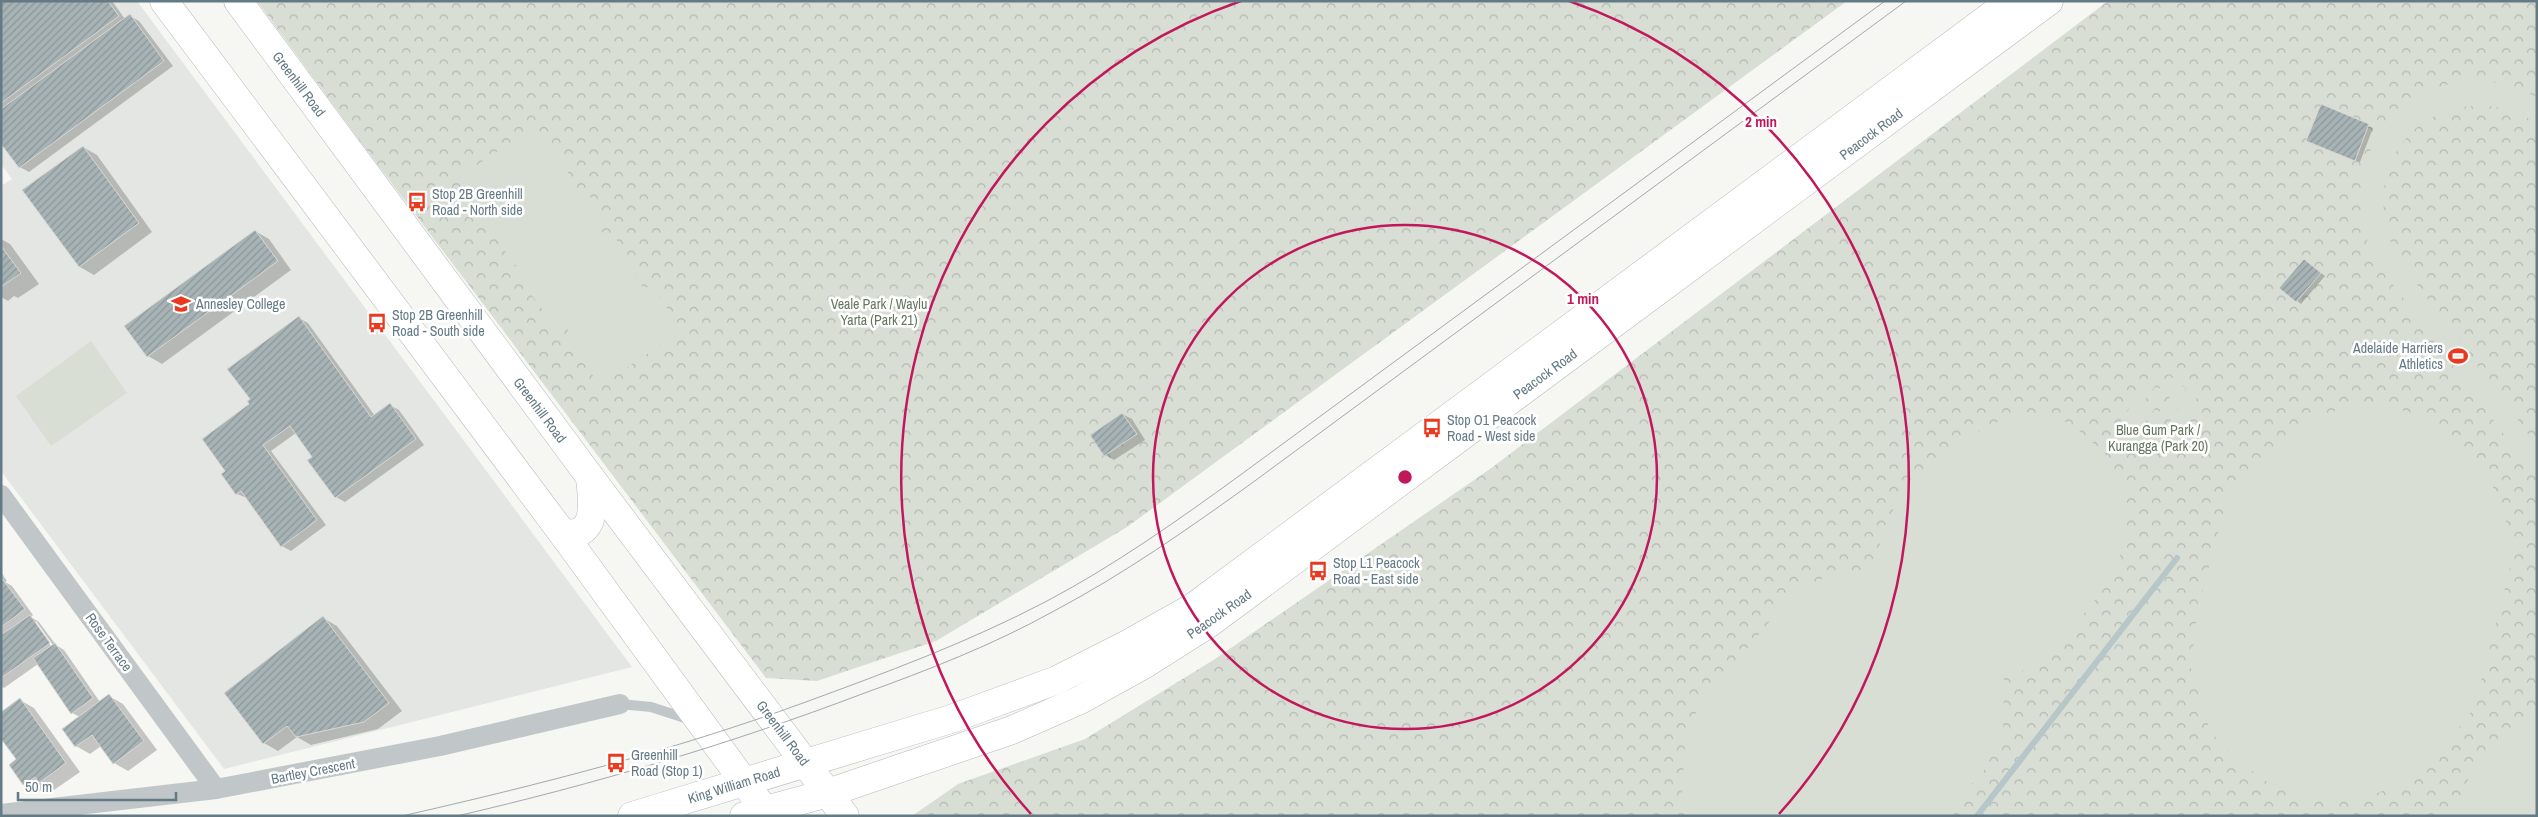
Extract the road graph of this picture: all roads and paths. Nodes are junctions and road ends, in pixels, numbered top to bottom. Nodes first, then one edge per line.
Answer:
1 (164, 1) edge
2 (238, 1) edge
3 (2011, 1) edge
4 (2049, 1) edge
5 (1882, 112) junction
6 (590, 477) junction
7 (1, 495) edge
8 (563, 534) junction
9 (620, 704) joint
10 (703, 726) junction
11 (807, 763) junction
12 (745, 782) junction
13 (216, 789) junction
14 (828, 793) junction
15 (4, 809) edge
16 (760, 814) edge
17 (632, 816) edge
18 (845, 816) edge

1 - 8 main road
2 - 6 main road, Greenhill Road
3 - 5 main road, Peacock Road
4 - 5 main road, Peacock Road
5 - 11 main road, Peacock Road
5 - 14 main road, Peacock Road
6 - 8 main road
6 - 11 main road, Greenhill Road
7 - 13 street, Rose Terrace
8 - 10 main road
9 - 10 lane
9 - 13 street, Bartley Crescent
10 - 12 main road
11 - 12 main road, King William Road
11 - 14 main road, Greenhill Road
12 - 16 main road
12 - 17 main road, King William Road
13 - 15 street, Bartley Crescent
14 - 16 main road
14 - 18 main road, Greenhill Road

